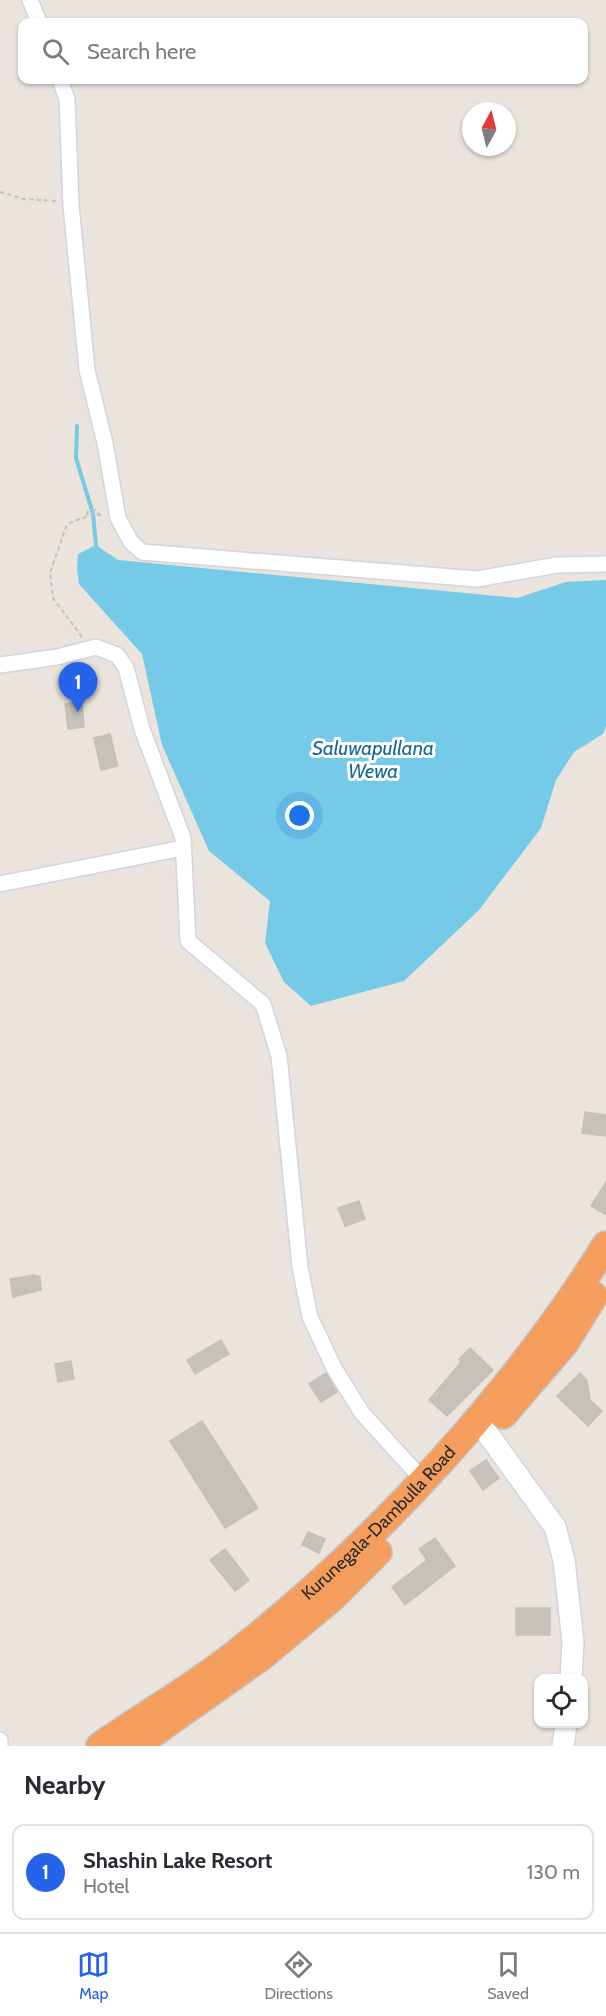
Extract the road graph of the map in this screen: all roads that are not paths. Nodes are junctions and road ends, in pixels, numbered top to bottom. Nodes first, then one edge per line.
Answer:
1 (30, 0) edge
2 (37, 18) edge
3 (62, 84) edge
4 (606, 564) edge
5 (0, 665) edge
6 (183, 848) junction
7 (0, 884) edge
8 (606, 1245) edge
9 (606, 1277) edge
10 (482, 1426) junction
11 (422, 1479) junction
12 (255, 1651) junction
13 (571, 1674) edge
14 (565, 1728) edge
15 (0, 1740) edge
16 (0, 1746) edge
17 (100, 1746) edge
18 (135, 1746) edge
19 (563, 1746) edge

1 - 2 street
3 - 4 street
5 - 6 street
6 - 7 street
6 - 11 street
8 - 10 highway, Kurunegala-Dambulla Road
9 - 10 highway, Kurunegala-Dambulla Road
10 - 11 highway, Kurunegala-Dambulla Road
10 - 12 highway, Kurunegala-Dambulla Road
10 - 13 street
11 - 12 highway, Kurunegala-Dambulla Road
12 - 17 highway, Kurunegala-Dambulla Road
12 - 18 highway, Kurunegala-Dambulla Road
14 - 19 street
15 - 16 street

